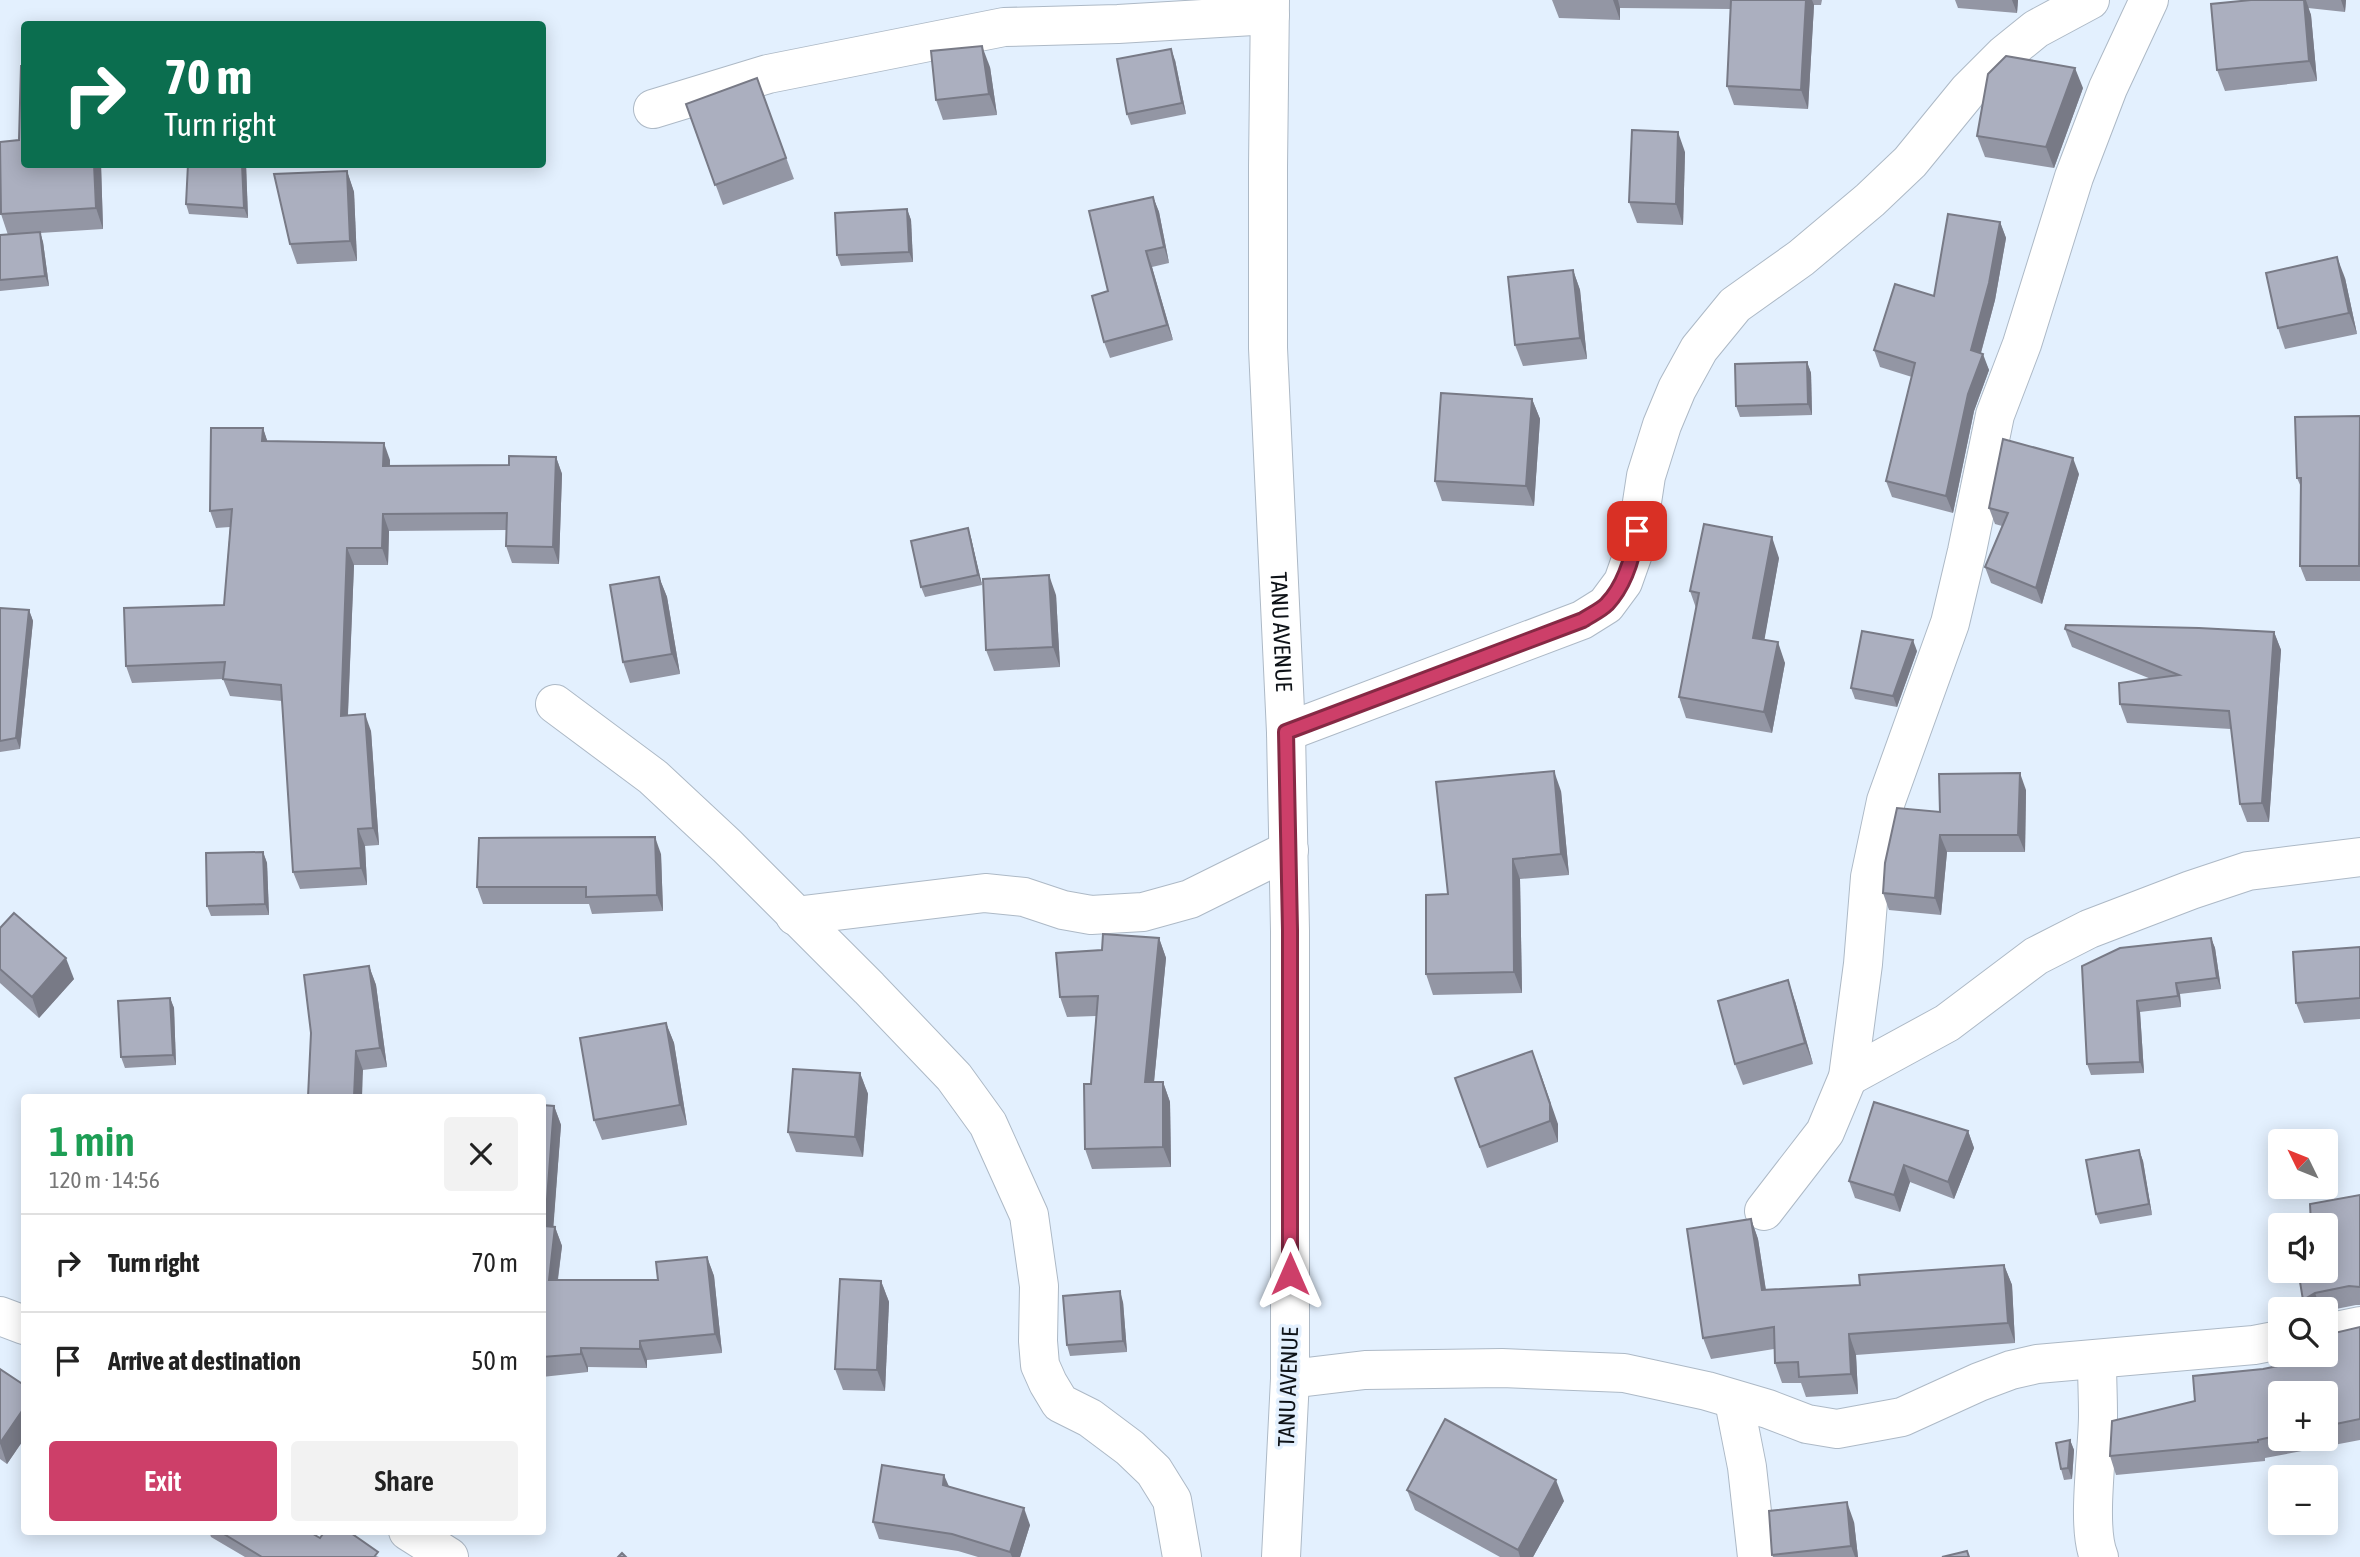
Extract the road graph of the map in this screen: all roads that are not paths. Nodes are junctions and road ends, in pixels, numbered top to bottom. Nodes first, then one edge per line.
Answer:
1 (2090, 0) edge
2 (2149, 0) edge
3 (1270, 7) edge
4 (653, 109) dead end
5 (555, 704) dead end
6 (1286, 732) junction
7 (1289, 850) junction
8 (2360, 857) edge
9 (795, 916) junction
10 (1848, 1077) junction
11 (1764, 1210) dead end
12 (0, 1316) edge
13 (21, 1324) edge
14 (2360, 1326) edge
15 (2338, 1330) edge
16 (2268, 1341) edge
17 (2097, 1360) junction
18 (1290, 1379) junction
19 (1734, 1401) junction
20 (414, 1535) edge
21 (449, 1557) edge
22 (1182, 1557) edge
23 (1281, 1557) edge
24 (1757, 1557) edge
25 (2099, 1557) edge

1 - 6 street
2 - 10 street
3 - 4 street
3 - 6 street, TANU AVENUE
5 - 9 street
6 - 7 street, TANU AVENUE
7 - 9 street
7 - 18 street, TANU AVENUE
8 - 10 street
9 - 22 street
10 - 11 street
12 - 13 street
14 - 15 street
16 - 17 street
17 - 19 street
17 - 25 street
18 - 19 street
18 - 23 street, TANU AVENUE
19 - 24 street
20 - 21 street

